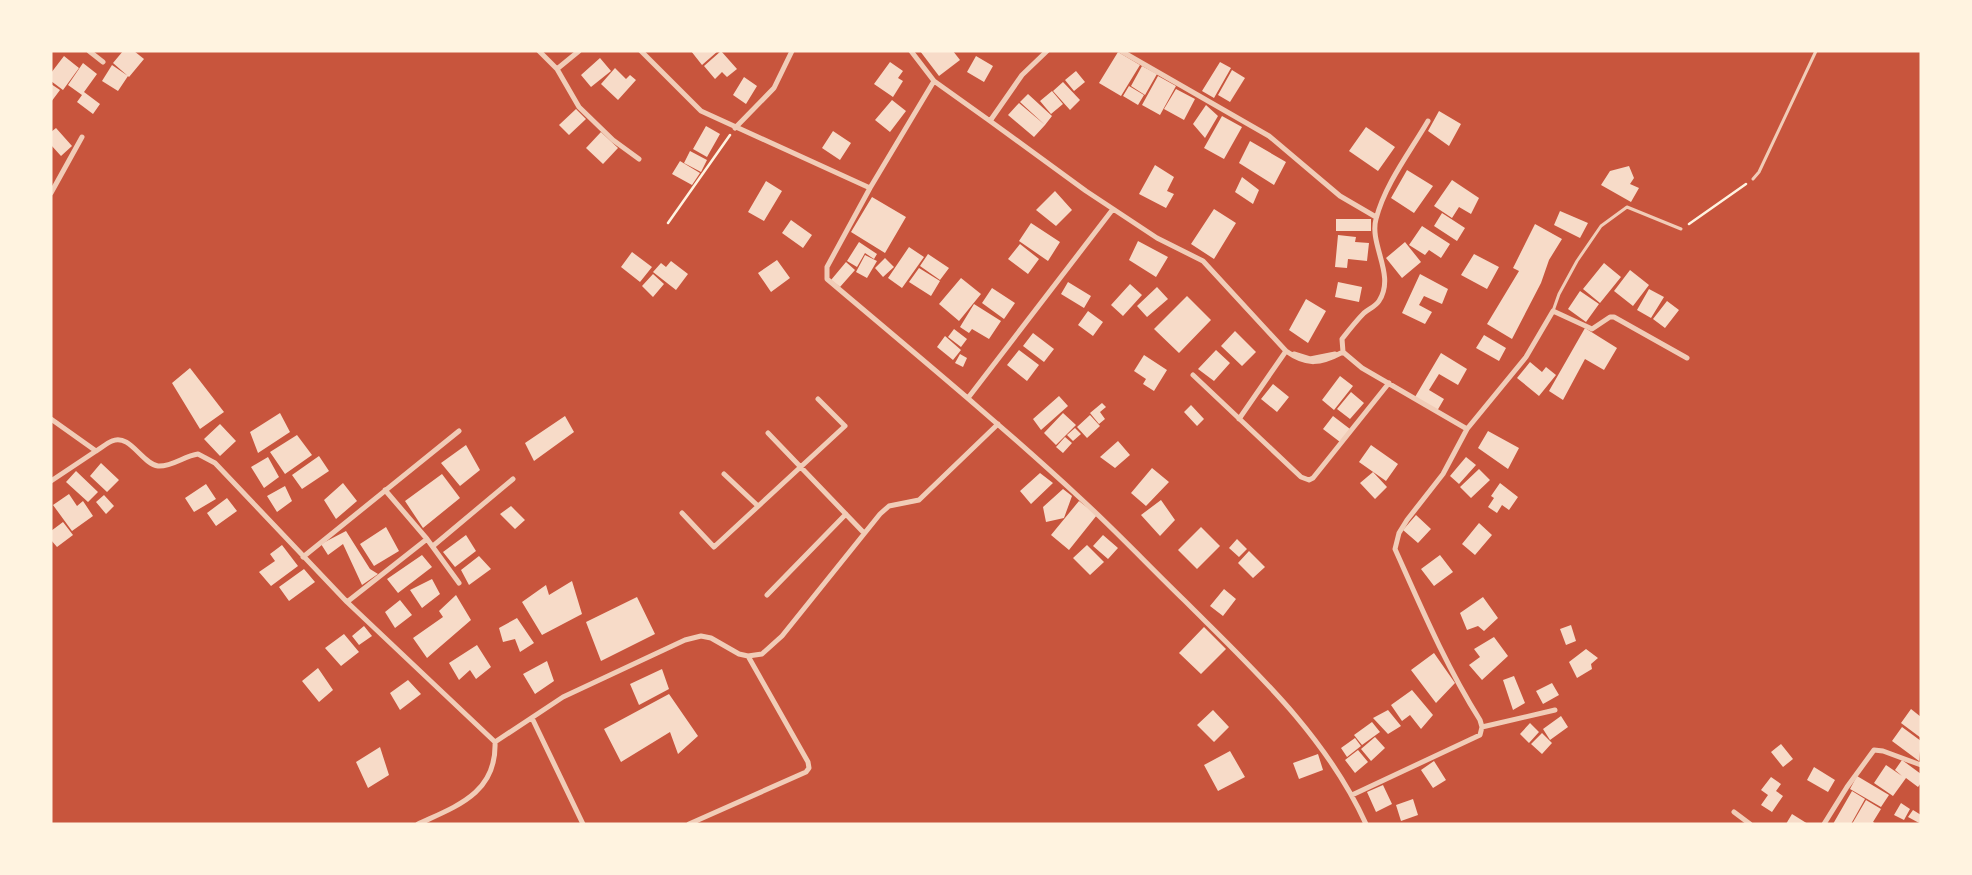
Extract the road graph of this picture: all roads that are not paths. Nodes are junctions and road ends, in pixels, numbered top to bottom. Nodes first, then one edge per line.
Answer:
1 (89, 51) edge
2 (539, 51) edge
3 (579, 51) edge
4 (792, 51) edge
5 (911, 51) edge
6 (1047, 51) edge
7 (1121, 51) edge
8 (1816, 51) edge
9 (644, 52) edge
10 (103, 62) dead end
11 (556, 69) junction
12 (934, 81) junction
13 (990, 121) junction
14 (1428, 121) dead end
15 (735, 128) junction
16 (82, 137) dead end
17 (639, 159) dead end
18 (1753, 179) road end
19 (870, 188) junction
20 (51, 192) edge
21 (1114, 209) junction
22 (1376, 217) junction
23 (1681, 229) road end
24 (1553, 311) junction
25 (1286, 351) junction
26 (1343, 352) junction
27 (1687, 358) dead end
28 (1193, 375) dead end
29 (1389, 383) junction
30 (968, 398) junction
31 (818, 399) dead end
32 (51, 419) edge
33 (1240, 419) junction
34 (998, 424) junction
35 (1467, 429) junction
36 (459, 432) dead end
37 (768, 433) dead end
38 (96, 452) junction
39 (801, 467) junction
40 (724, 474) dead end
41 (513, 479) dead end
42 (51, 481) edge
43 (385, 490) junction
44 (758, 506) junction
45 (682, 513) dead end
46 (846, 514) junction
47 (864, 533) junction
48 (427, 539) junction
49 (433, 546) junction
50 (303, 557) junction
51 (459, 583) dead end
52 (767, 595) dead end
53 (347, 602) junction
54 (748, 656) junction
55 (1555, 710) dead end
56 (532, 718) junction
57 (1482, 727) junction
58 (495, 742) junction
59 (1921, 765) edge
60 (1352, 795) junction
61 (1734, 812) dead end
62 (418, 824) edge
63 (583, 824) edge
64 (689, 824) edge
65 (1366, 824) edge
66 (1750, 824) edge
67 (1824, 824) edge

1 - 10 street
2 - 11 street
3 - 11 street
4 - 15 street
5 - 12 street
6 - 13 street
7 - 22 street
8 - 18 lane
9 - 15 street
11 - 17 street
12 - 13 street
12 - 19 street
13 - 21 street
14 - 22 street
15 - 19 street
16 - 20 street
19 - 30 street
21 - 25 street
21 - 30 street
22 - 26 street
23 - 24 lane
24 - 27 street
24 - 35 street
25 - 26 street
25 - 33 street
26 - 29 street
28 - 33 street
29 - 33 street
29 - 35 street
30 - 34 street
31 - 39 street
32 - 38 street
34 - 47 street
34 - 60 street
35 - 57 street
36 - 43 street
37 - 39 street
38 - 42 street
38 - 50 street
39 - 44 street
39 - 46 street
40 - 44 street
41 - 49 street
43 - 48 street
43 - 50 street
44 - 45 street
46 - 47 street
46 - 52 street
47 - 54 street
48 - 49 street
48 - 53 street
49 - 51 street
50 - 53 street
53 - 58 street
54 - 56 street
54 - 64 street
55 - 57 street
56 - 58 street
56 - 63 street
57 - 60 street
58 - 62 street
59 - 67 street
60 - 65 street
61 - 66 street

